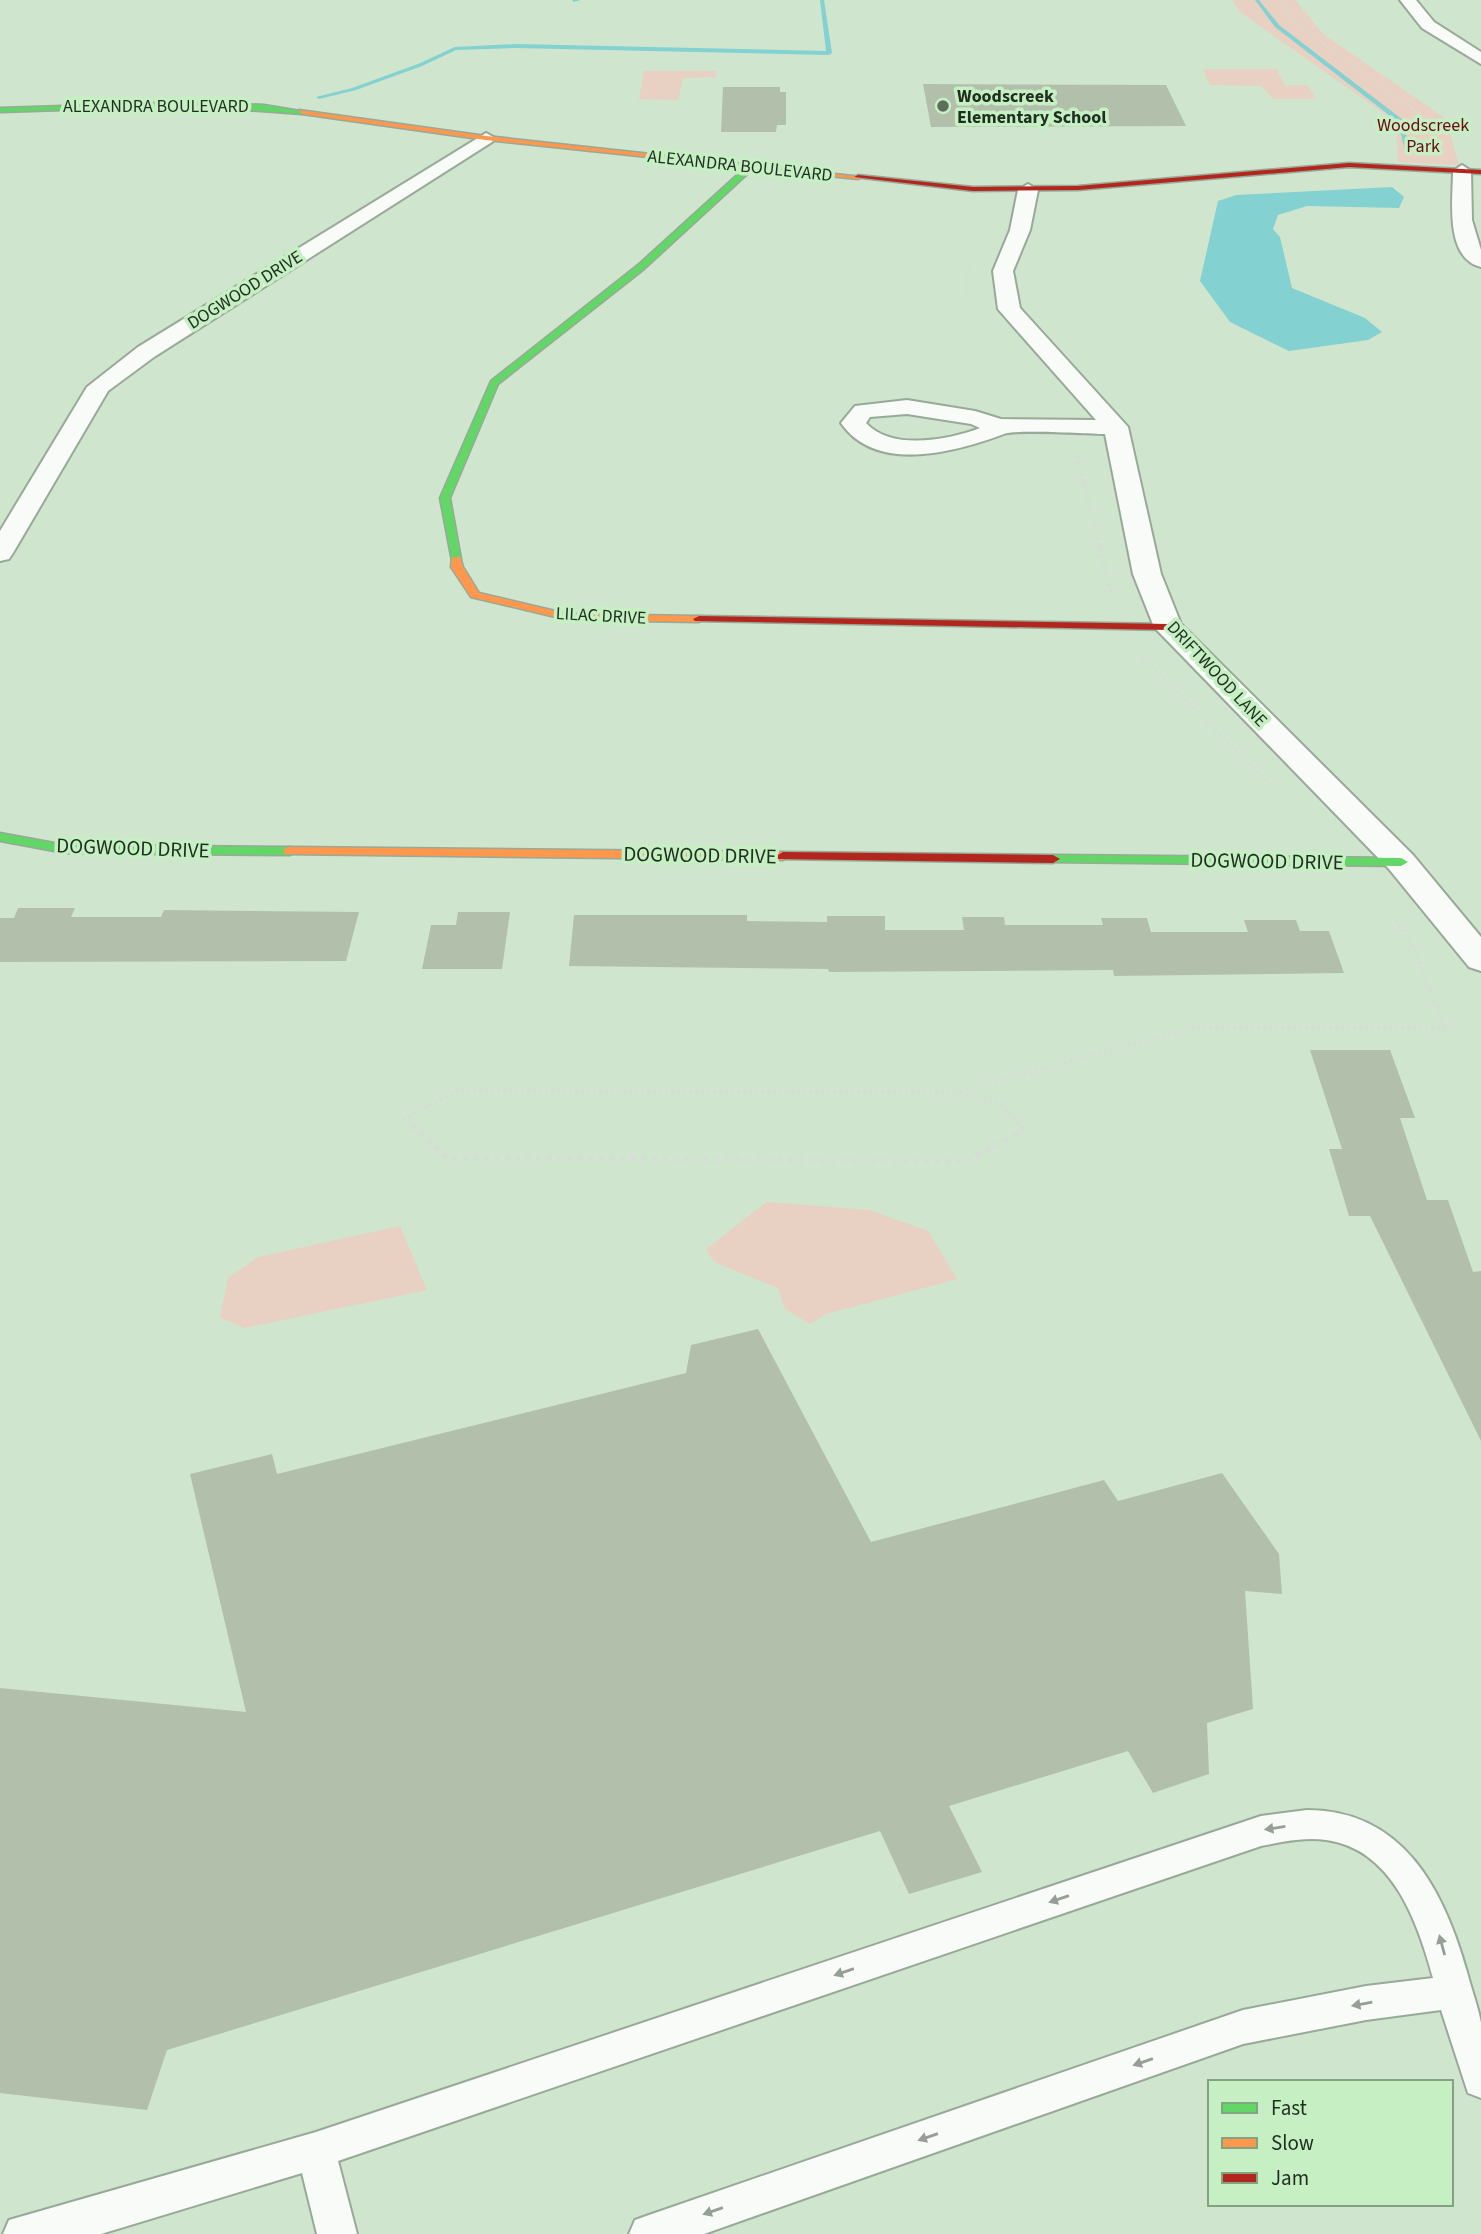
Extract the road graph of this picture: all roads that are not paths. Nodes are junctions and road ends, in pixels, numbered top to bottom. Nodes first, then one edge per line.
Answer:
1 (1408, 0) edge
2 (1481, 59) edge
3 (0, 110) edge
4 (486, 138) junction
5 (751, 167) junction
6 (1471, 172) edge
7 (1028, 190) junction
8 (1481, 261) edge
9 (999, 426) junction
10 (1116, 427) junction
11 (0, 553) edge
12 (1168, 627) junction
13 (0, 837) edge
14 (1401, 862) junction
15 (1481, 960) edge
16 (1454, 1992) junction
17 (1481, 2081) edge
18 (316, 2150) junction
19 (23, 2234) edge
20 (337, 2234) edge
21 (649, 2234) edge

1 - 2 street
3 - 4 street, ALEXANDRA BOULEVARD
4 - 5 street, ALEXANDRA BOULEVARD
4 - 11 street, DOGWOOD DRIVE
5 - 7 street, ALEXANDRA BOULEVARD
5 - 12 street, LILAC DRIVE
6 - 7 street, ALEXANDRA BOULEVARD
6 - 8 street
7 - 10 street
9 - 9 street
9 - 10 street
10 - 12 street, DRIFTWOOD LANE
12 - 14 street, DRIFTWOOD LANE
13 - 14 street, DOGWOOD DRIVE
14 - 15 street, DRIFTWOOD LANE
16 - 17 lane
16 -> 18 lane
16 -> 21 lane
18 - 19 lane
18 - 20 lane

